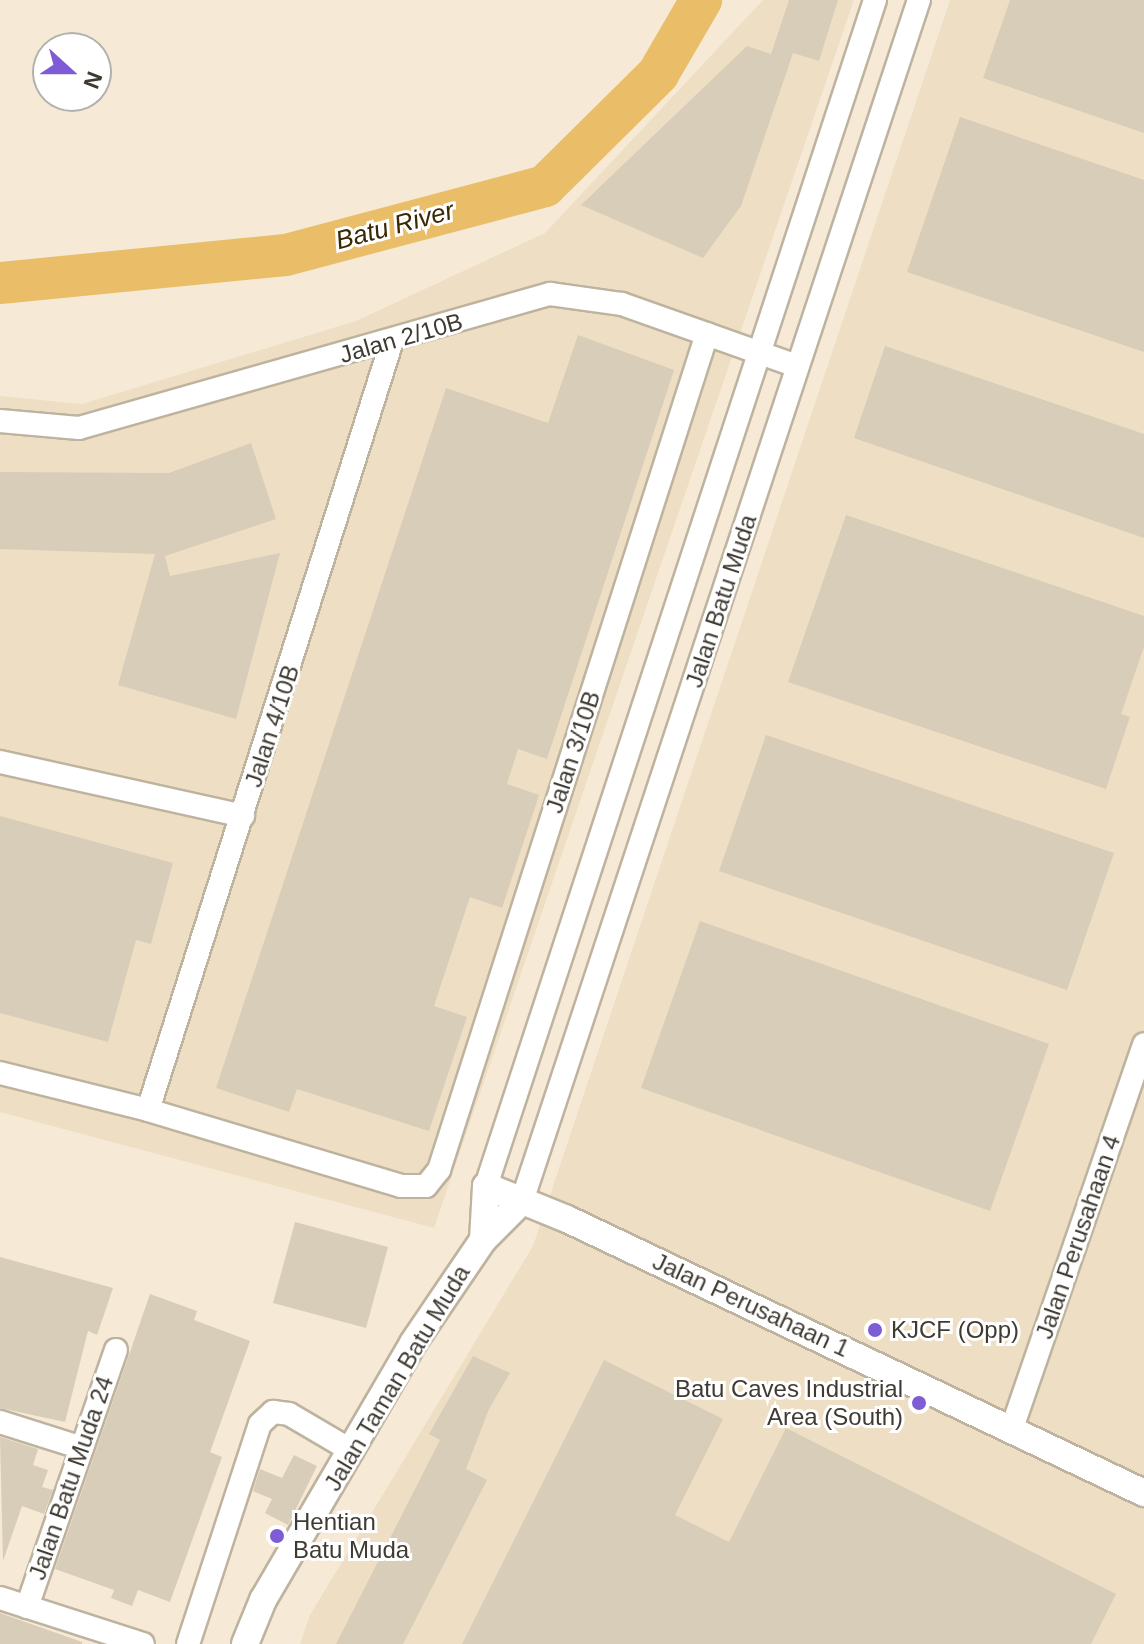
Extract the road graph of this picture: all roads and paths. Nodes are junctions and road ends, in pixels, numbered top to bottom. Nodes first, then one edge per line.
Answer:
1 (875, 0) edge
2 (919, 0) edge
3 (707, 334) junction
4 (392, 341) junction
5 (756, 352) junction
6 (797, 366) junction
7 (0, 421) edge
8 (0, 762) edge
9 (243, 816) junction
10 (1144, 1044) edge
11 (0, 1073) edge
12 (148, 1110) junction
13 (486, 1186) junction
14 (522, 1201) junction
15 (483, 1240) junction
16 (116, 1350) dead end
17 (0, 1422) edge
18 (1011, 1431) junction
19 (82, 1448) junction
20 (352, 1451) junction
21 (1144, 1493) edge
22 (0, 1598) edge
23 (27, 1607) junction
24 (143, 1644) edge
25 (188, 1644) edge
26 (245, 1644) edge

1 - 5 street, Jalan Batu Muda
2 - 6 street, Jalan Batu Muda
3 - 4 street, Jalan 2/10B
3 - 5 street, Jalan 2/10B
3 - 12 street, Jalan 3/10B
4 - 7 street, Jalan 2/10B
4 - 9 street, Jalan 4/10B
5 - 6 street, Jalan 2/10B
5 - 13 street, Jalan Batu Muda
6 - 14 street, Jalan Batu Muda
8 - 9 street
9 - 12 street, Jalan 4/10B
10 - 18 street, Jalan Perusahaan 4
11 - 12 street
13 - 14 street, Jalan Perusahaan 1
13 - 15 street, Jalan Taman Batu Muda
14 - 15 street, Jalan Taman Batu Muda
14 - 18 street, Jalan Perusahaan 1
15 - 20 street, Jalan Taman Batu Muda
16 - 19 street, Jalan Batu Muda 24
17 - 19 street
18 - 21 street, Jalan Perusahaan 1
19 - 23 street, Jalan Batu Muda 24
20 - 25 street
20 - 26 street, Jalan Taman Batu Muda
22 - 23 street
23 - 24 street

